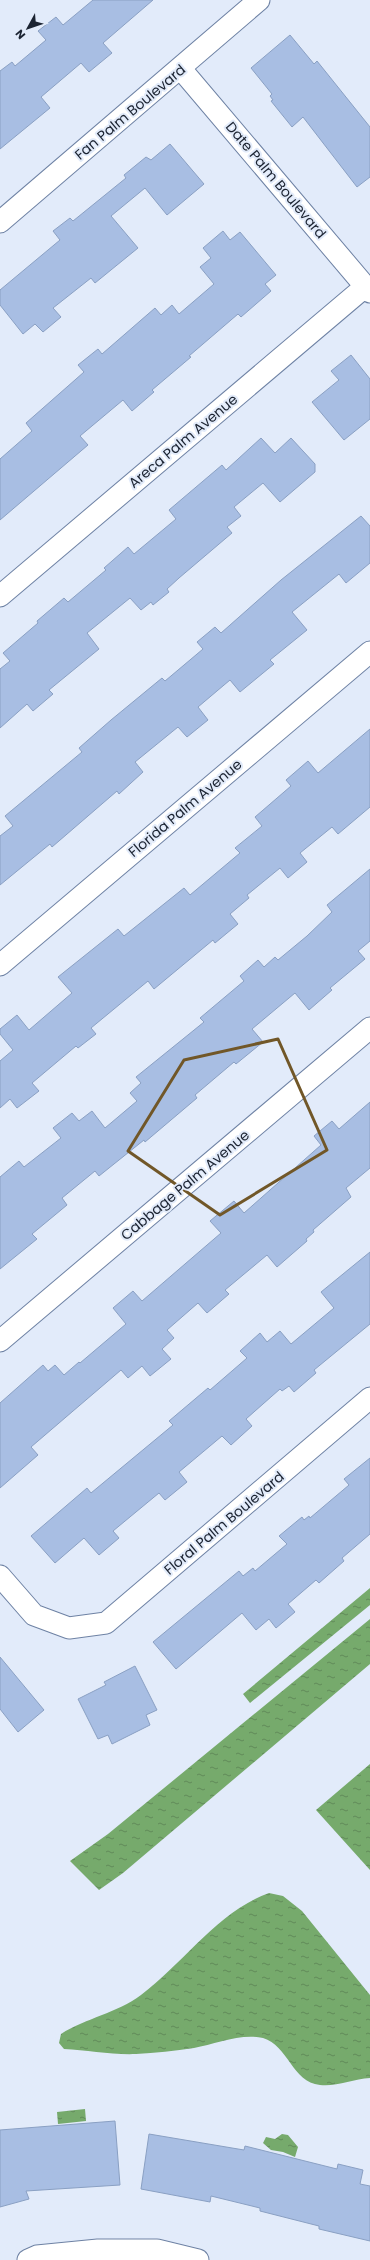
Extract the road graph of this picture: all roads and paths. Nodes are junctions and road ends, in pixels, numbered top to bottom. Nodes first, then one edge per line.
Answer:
1 (259, 0) edge
2 (181, 69) junction
3 (0, 222) edge
4 (368, 289) edge
5 (0, 596) edge
6 (370, 652) edge
7 (0, 965) edge
8 (370, 1028) edge
9 (0, 1341) edge
10 (370, 1398) edge
11 (0, 1576) edge
12 (28, 2260) edge
13 (198, 2260) edge

1 - 2 street, Fan Palm Boulevard
2 - 3 street, Fan Palm Boulevard
2 - 4 street, Date Palm Boulevard
4 - 5 street, Areca Palm Avenue
6 - 7 street, Florida Palm Avenue
8 - 9 street, Cabbage Palm Avenue
10 - 11 street, Floral Palm Boulevard
12 - 13 street

